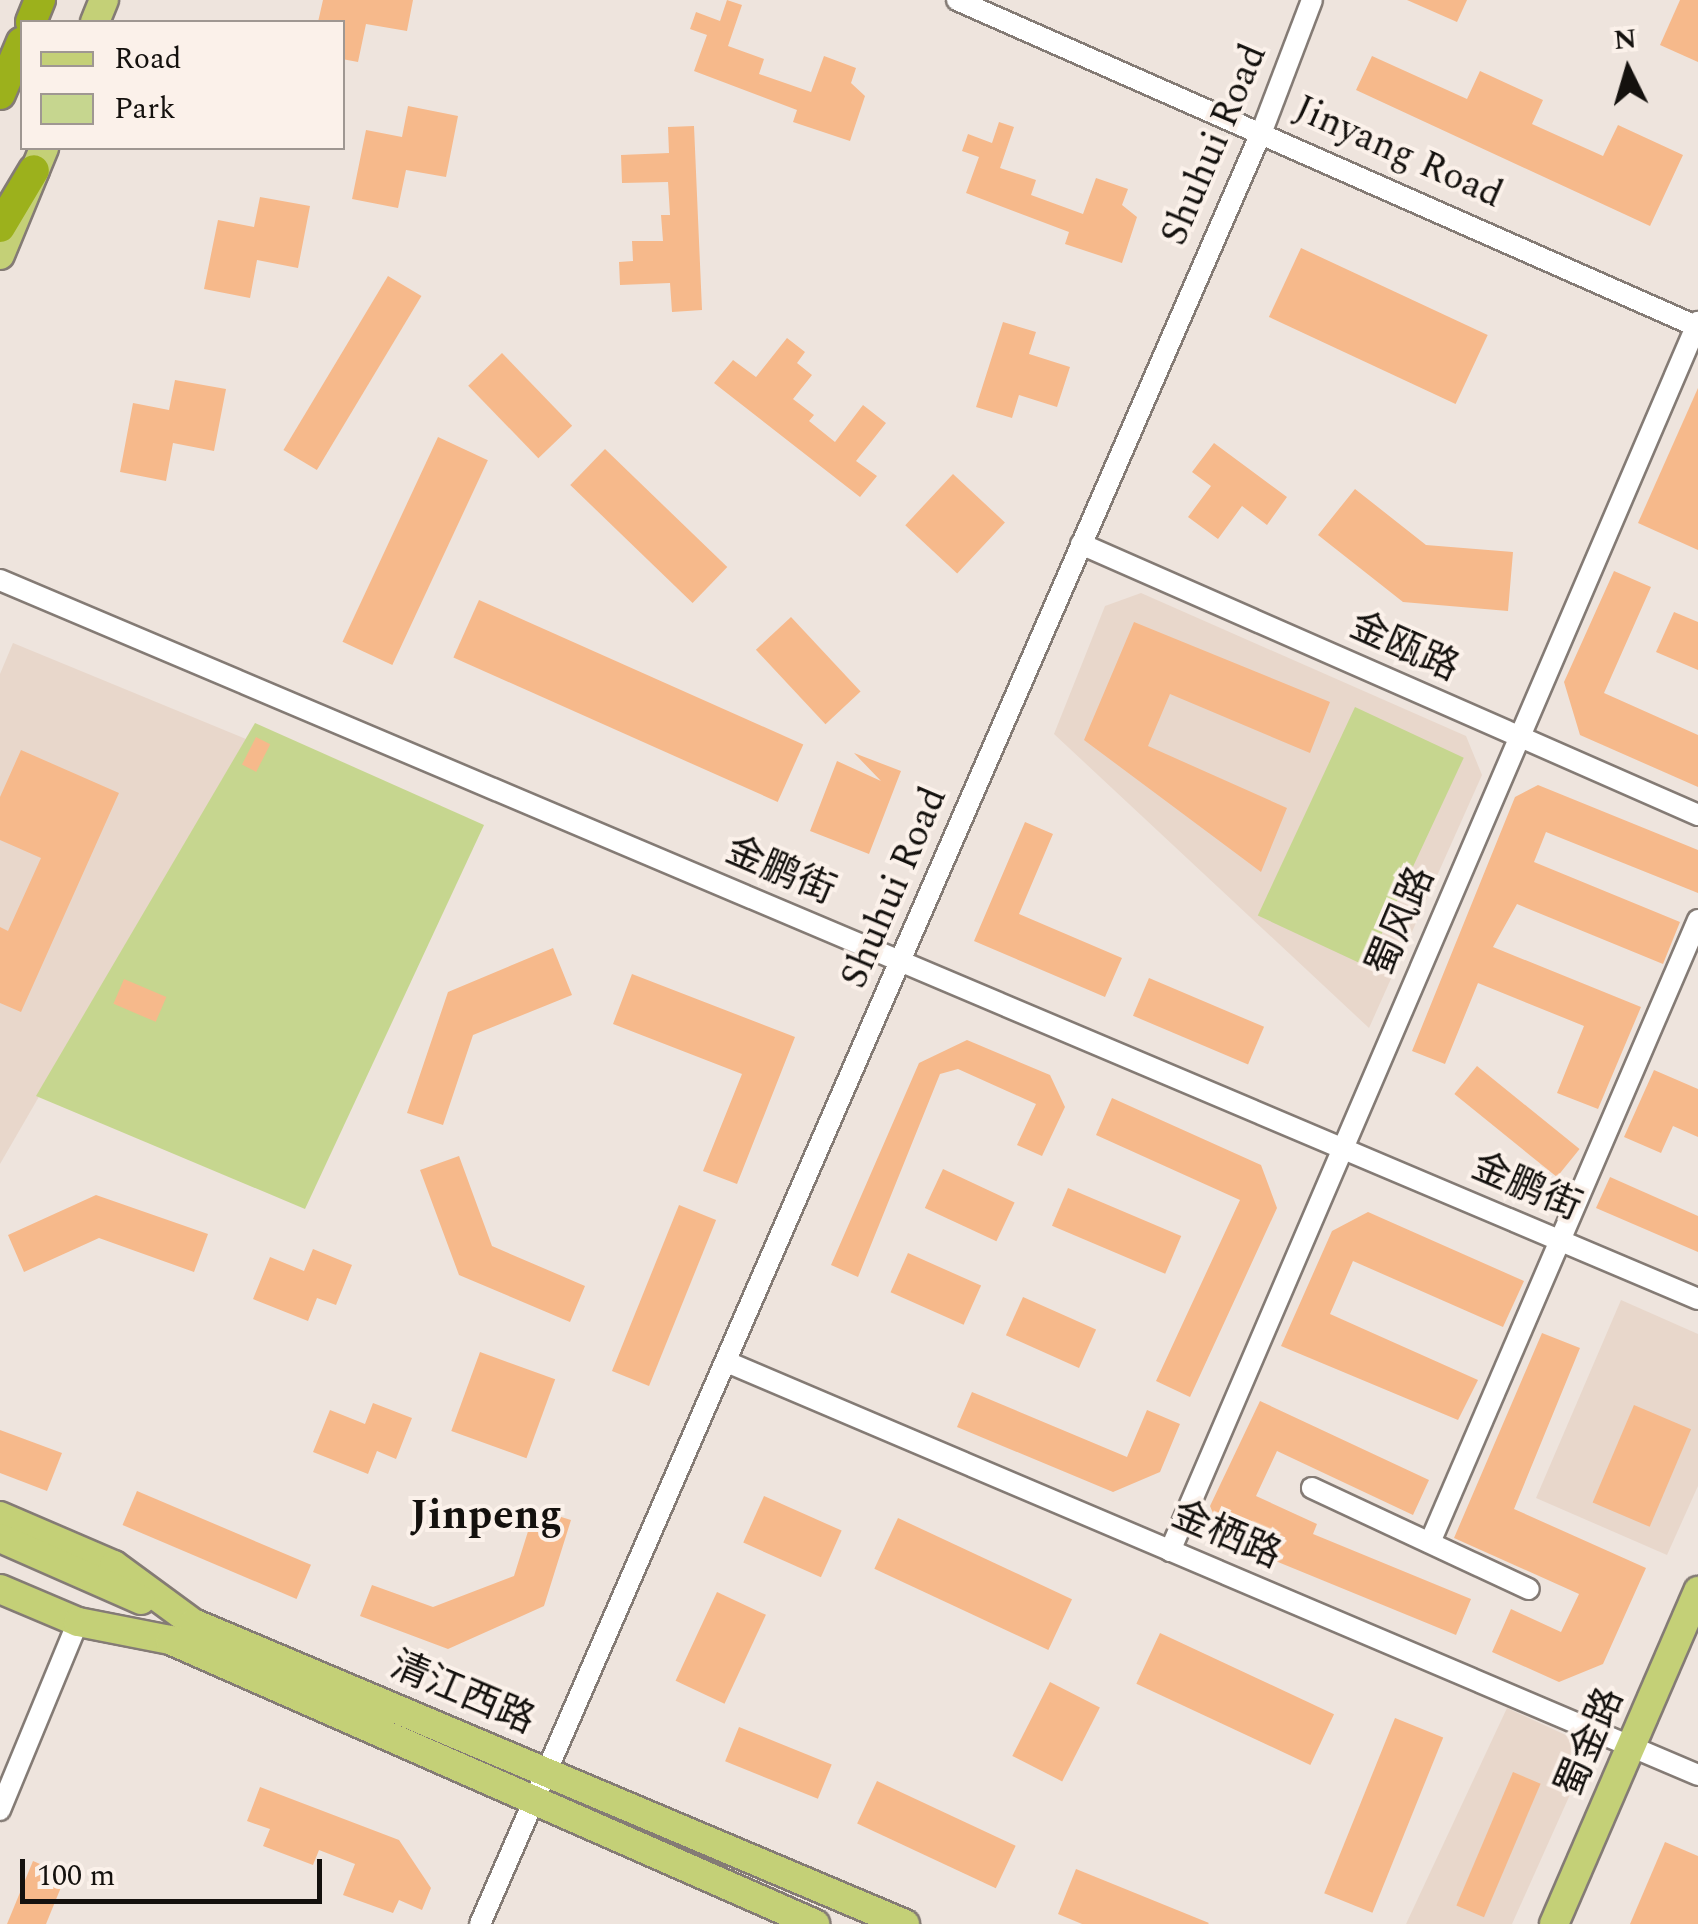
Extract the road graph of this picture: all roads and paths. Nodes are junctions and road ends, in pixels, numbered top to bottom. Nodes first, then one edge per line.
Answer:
1 (957, 0) edge
2 (1312, 0) edge
3 (20, 47) edge
4 (0, 94) edge
5 (1262, 131) junction
6 (39, 159) edge
7 (0, 227) edge
8 (0, 256) edge
9 (1697, 325) edge
10 (1081, 544) junction
11 (0, 580) edge
12 (1520, 737) junction
13 (1698, 815) edge
14 (1698, 920) edge
15 (902, 962) junction
16 (1343, 1148) junction
17 (1563, 1242) junction
18 (1698, 1299) edge
19 (727, 1362) junction
20 (1312, 1488) dead end
21 (0, 1516) edge
22 (0, 1538) edge
23 (1431, 1540) junction
24 (1170, 1550) junction
25 (0, 1569) edge
26 (0, 1589) edge
27 (1529, 1589) dead end
28 (1698, 1591) edge
29 (85, 1616) junction
30 (193, 1623) junction
31 (1630, 1746) junction
32 (545, 1769) junction
33 (1698, 1775) edge
34 (531, 1800) junction
35 (0, 1810) edge
36 (480, 1924) edge
37 (815, 1924) edge
38 (905, 1924) edge
39 (1554, 1924) edge

1 - 5 street, Jinyang Road
2 - 5 street, Shuhui Road
3 - 4 highway
5 - 9 street, Jinyang Road
5 - 10 street, Shuhui Road
6 - 7 highway
6 - 8 main road
9 - 12 street, 蜀风路
10 - 12 street, 金瓯路
10 - 15 street, Shuhui Road
11 - 15 street, 金鹏街
12 - 13 street, 金瓯路
12 - 16 street, 蜀风路
14 - 17 street
15 - 16 street, 金鹏街
15 - 19 street, Shuhui Road
16 - 17 street, 金鹏街
16 - 24 street, 蜀风路
17 - 18 street, 金鹏街
17 - 23 street
19 - 24 street, 金栖路
19 - 32 street, Shuhui Road
20 - 23 street
21 - 30 main road, 清江西路
22 - 30 main road
23 - 27 street
24 - 31 street, 金栖路
25 - 29 main road
26 - 29 main road
28 - 31 main road, 蜀金路
29 - 34 main road, 清江西路
29 - 35 street
30 - 32 main road, 清江西路
31 - 33 street, 金栖路
31 - 39 main road, 蜀金路
32 - 34 street, Shuhui Road
32 - 38 main road, 清江西路
34 - 36 street, Shuhui Road
34 - 37 main road, 清江西路

